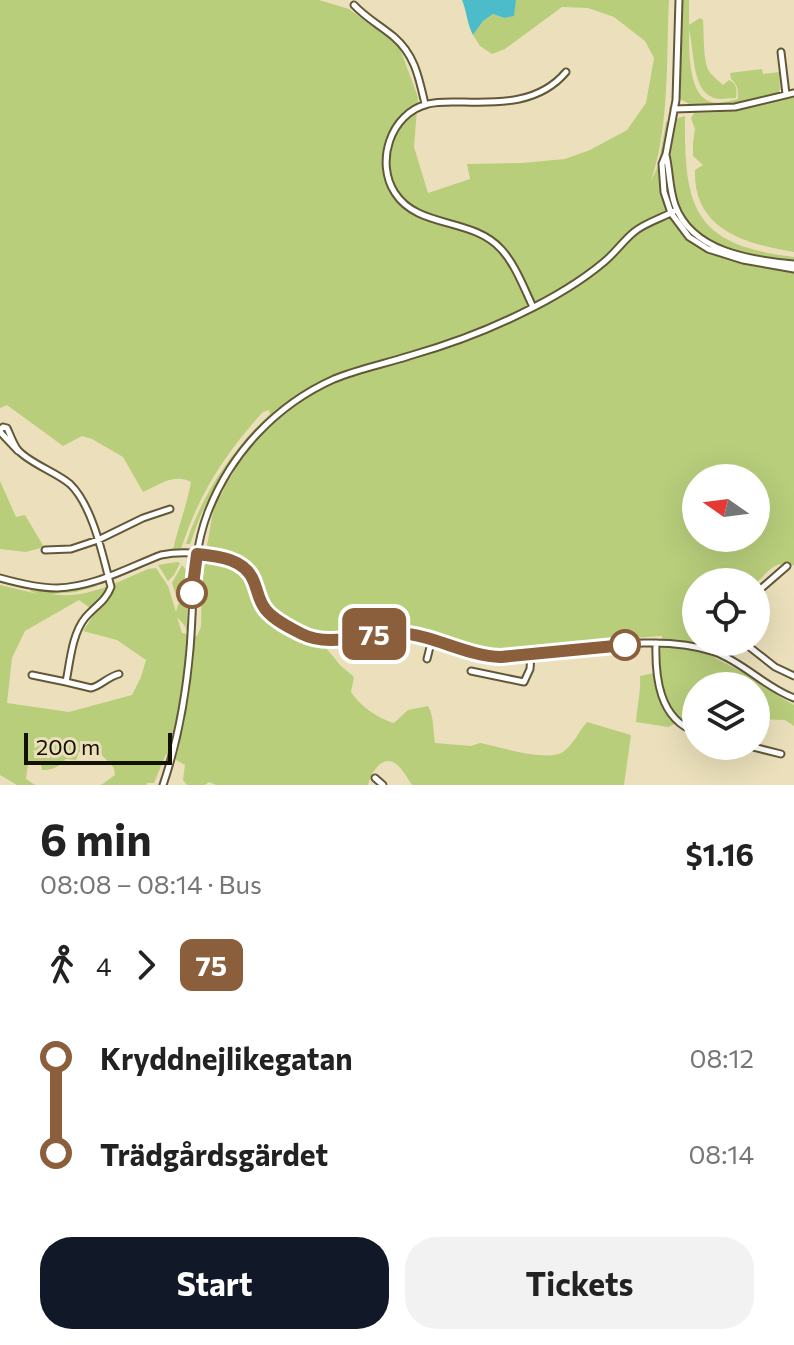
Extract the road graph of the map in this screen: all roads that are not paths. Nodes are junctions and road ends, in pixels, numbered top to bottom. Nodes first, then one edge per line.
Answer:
1 (679, 0) edge
2 (354, 5) dead end
3 (781, 52) dead end
4 (566, 72) dead end
5 (794, 93) edge
6 (786, 95) junction
7 (425, 104) junction
8 (674, 109) junction
9 (674, 211) junction
10 (794, 266) edge
11 (533, 307) junction
12 (18, 451) dead end
13 (170, 509) dead end
14 (98, 540) junction
15 (45, 550) dead end
16 (197, 554) junction
17 (787, 566) dead end
18 (108, 577) junction
19 (0, 578) edge
20 (770, 581) edge
21 (432, 639) junction
22 (656, 643) junction
23 (682, 646) edge
24 (531, 655) junction
25 (723, 656) edge
26 (761, 656) edge
27 (427, 659) dead end
28 (471, 671) dead end
29 (119, 674) dead end
30 (32, 675) dead end
31 (794, 676) edge
32 (66, 682) junction
33 (794, 698) edge
34 (682, 725) edge
35 (770, 751) edge
36 (781, 754) dead end
37 (375, 778) dead end
38 (163, 785) edge
39 (383, 785) edge

1 - 8 street
2 - 7 street
3 - 6 street
4 - 7 street
5 - 6 street
6 - 8 street
7 - 11 street
8 - 9 street
9 - 10 street
9 - 11 street
11 - 16 street
12 - 14 street
13 - 14 street
14 - 15 street
14 - 18 street
16 - 18 street
16 - 21 street
16 - 38 street
17 - 20 street
18 - 19 street
18 - 32 street
21 - 24 street
21 - 27 street
22 - 23 street
22 - 24 street
22 - 34 street
24 - 28 street
25 - 33 street
26 - 31 street
29 - 32 street
30 - 32 street
35 - 36 street
37 - 39 street

